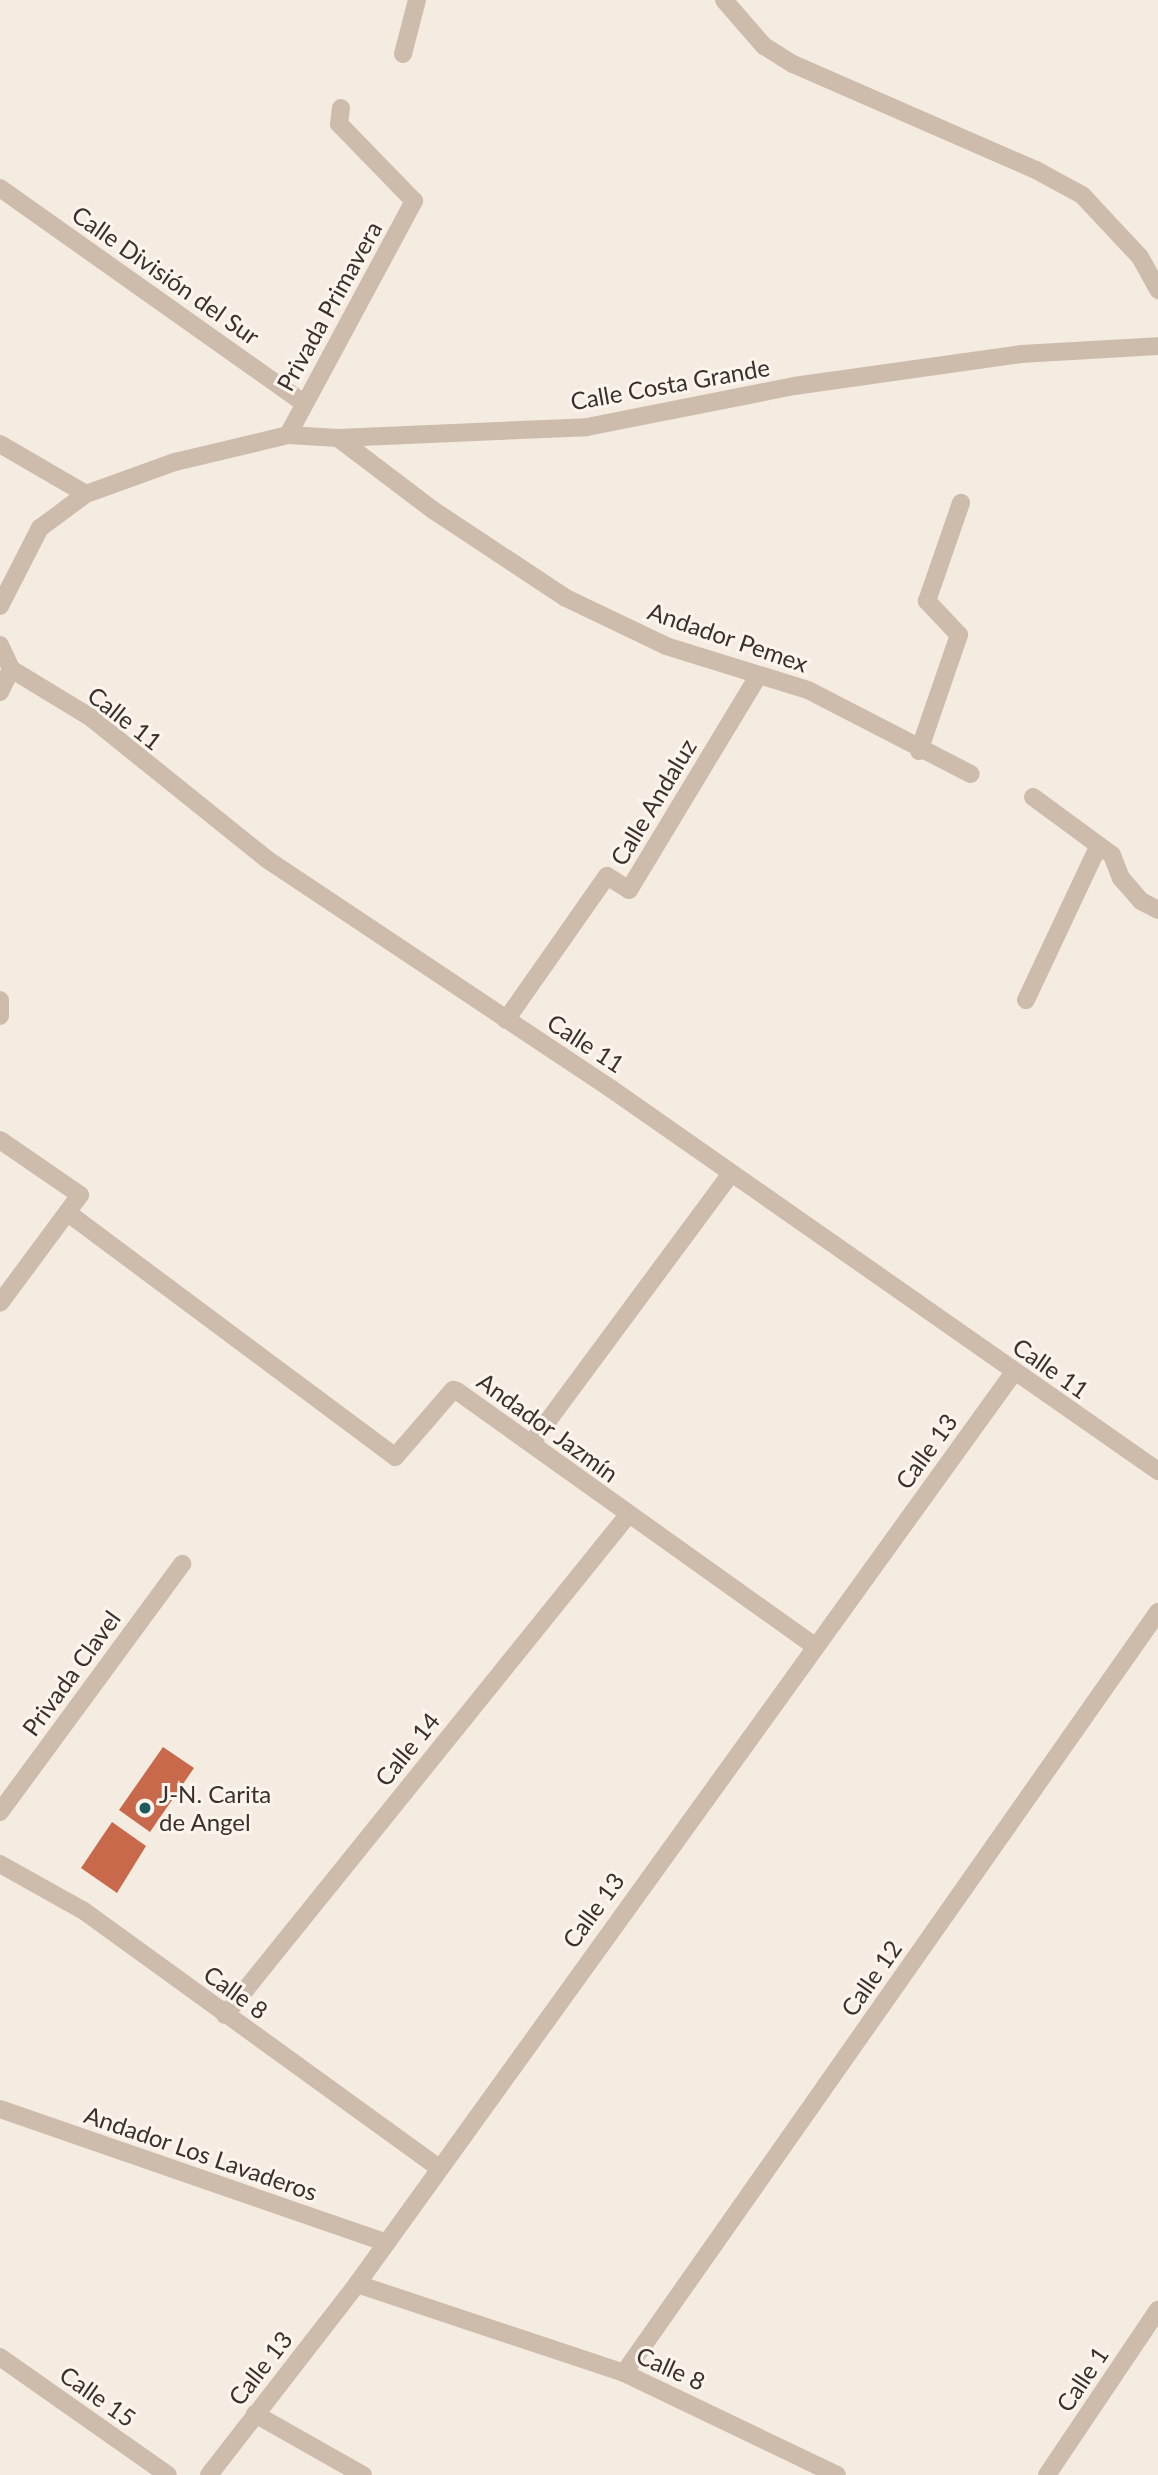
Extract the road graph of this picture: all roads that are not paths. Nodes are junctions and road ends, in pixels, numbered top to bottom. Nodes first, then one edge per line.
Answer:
1 (417, 0) edge
2 (724, 0) edge
3 (403, 54) dead end
4 (341, 108) dead end
5 (0, 188) edge
6 (1158, 290) edge
7 (1158, 346) edge
8 (304, 403) junction
9 (288, 435) junction
10 (338, 438) junction
11 (0, 444) edge
12 (86, 494) junction
13 (961, 503) dead end
14 (0, 606) edge
15 (0, 645) edge
16 (11, 669) junction
17 (758, 676) junction
18 (0, 692) edge
19 (919, 751) junction
20 (971, 774) dead end
21 (1033, 797) dead end
22 (1099, 845) junction
23 (1158, 910) edge
24 (0, 1000) edge
25 (1026, 1000) dead end
26 (0, 1016) edge
27 (506, 1020) junction
28 (0, 1140) edge
29 (731, 1173) junction
30 (68, 1213) junction
31 (0, 1303) edge
32 (1014, 1372) junction
33 (533, 1441) junction
34 (1158, 1471) edge
35 (628, 1515) junction
36 (182, 1564) dead end
37 (1158, 1612) edge
38 (814, 1646) junction
39 (0, 1812) edge
40 (0, 1864) edge
41 (225, 2015) junction
42 (0, 2109) edge
43 (438, 2167) junction
44 (386, 2243) junction
45 (357, 2284) junction
46 (1158, 2310) edge
47 (0, 2357) edge
48 (624, 2373) junction
49 (255, 2414) junction
50 (168, 2475) edge
51 (209, 2475) edge
52 (363, 2475) edge
53 (837, 2475) edge
54 (1047, 2475) edge

1 - 3 street
2 - 6 street
4 - 8 street, Privada Primavera
5 - 8 street, Calle División del Sur
7 - 10 street, Calle Costa Grande
8 - 9 street, Privada Primavera
9 - 10 street, Calle Costa Grande
9 - 12 street, Calle Costa Grande
10 - 17 street, Andador Pemex
11 - 12 street
12 - 14 street, Calle Costa Grande
13 - 19 street
15 - 16 street
16 - 18 street
16 - 27 street, Calle 11
17 - 19 street, Andador Pemex
17 - 27 street, Calle Andaluz
19 - 20 street, Andador Pemex
21 - 22 street
22 - 23 street
22 - 25 street
24 - 26 street
27 - 29 street, Calle 11
28 - 30 street
29 - 32 street, Calle 11
29 - 33 street
30 - 31 street
30 - 33 street, Andador Jazmín
32 - 34 street, Calle 11
32 - 38 street, Calle 13
33 - 35 street, Andador Jazmín
35 - 38 street, Andador Jazmín
35 - 41 street, Calle 14
36 - 39 street, Privada Clavel
37 - 48 street, Calle 12
38 - 43 street, Calle 13
40 - 41 street, Calle 8
41 - 43 street, Calle 8
42 - 44 street, Andador Los Lavaderos
43 - 44 street, Calle 13
44 - 45 street, Calle 13
45 - 48 street, Calle 8
45 - 49 street, Calle 13
46 - 54 street, Calle 1
47 - 50 street, Calle 15
48 - 53 street, Calle 8
49 - 51 street, Calle 13
49 - 52 street

